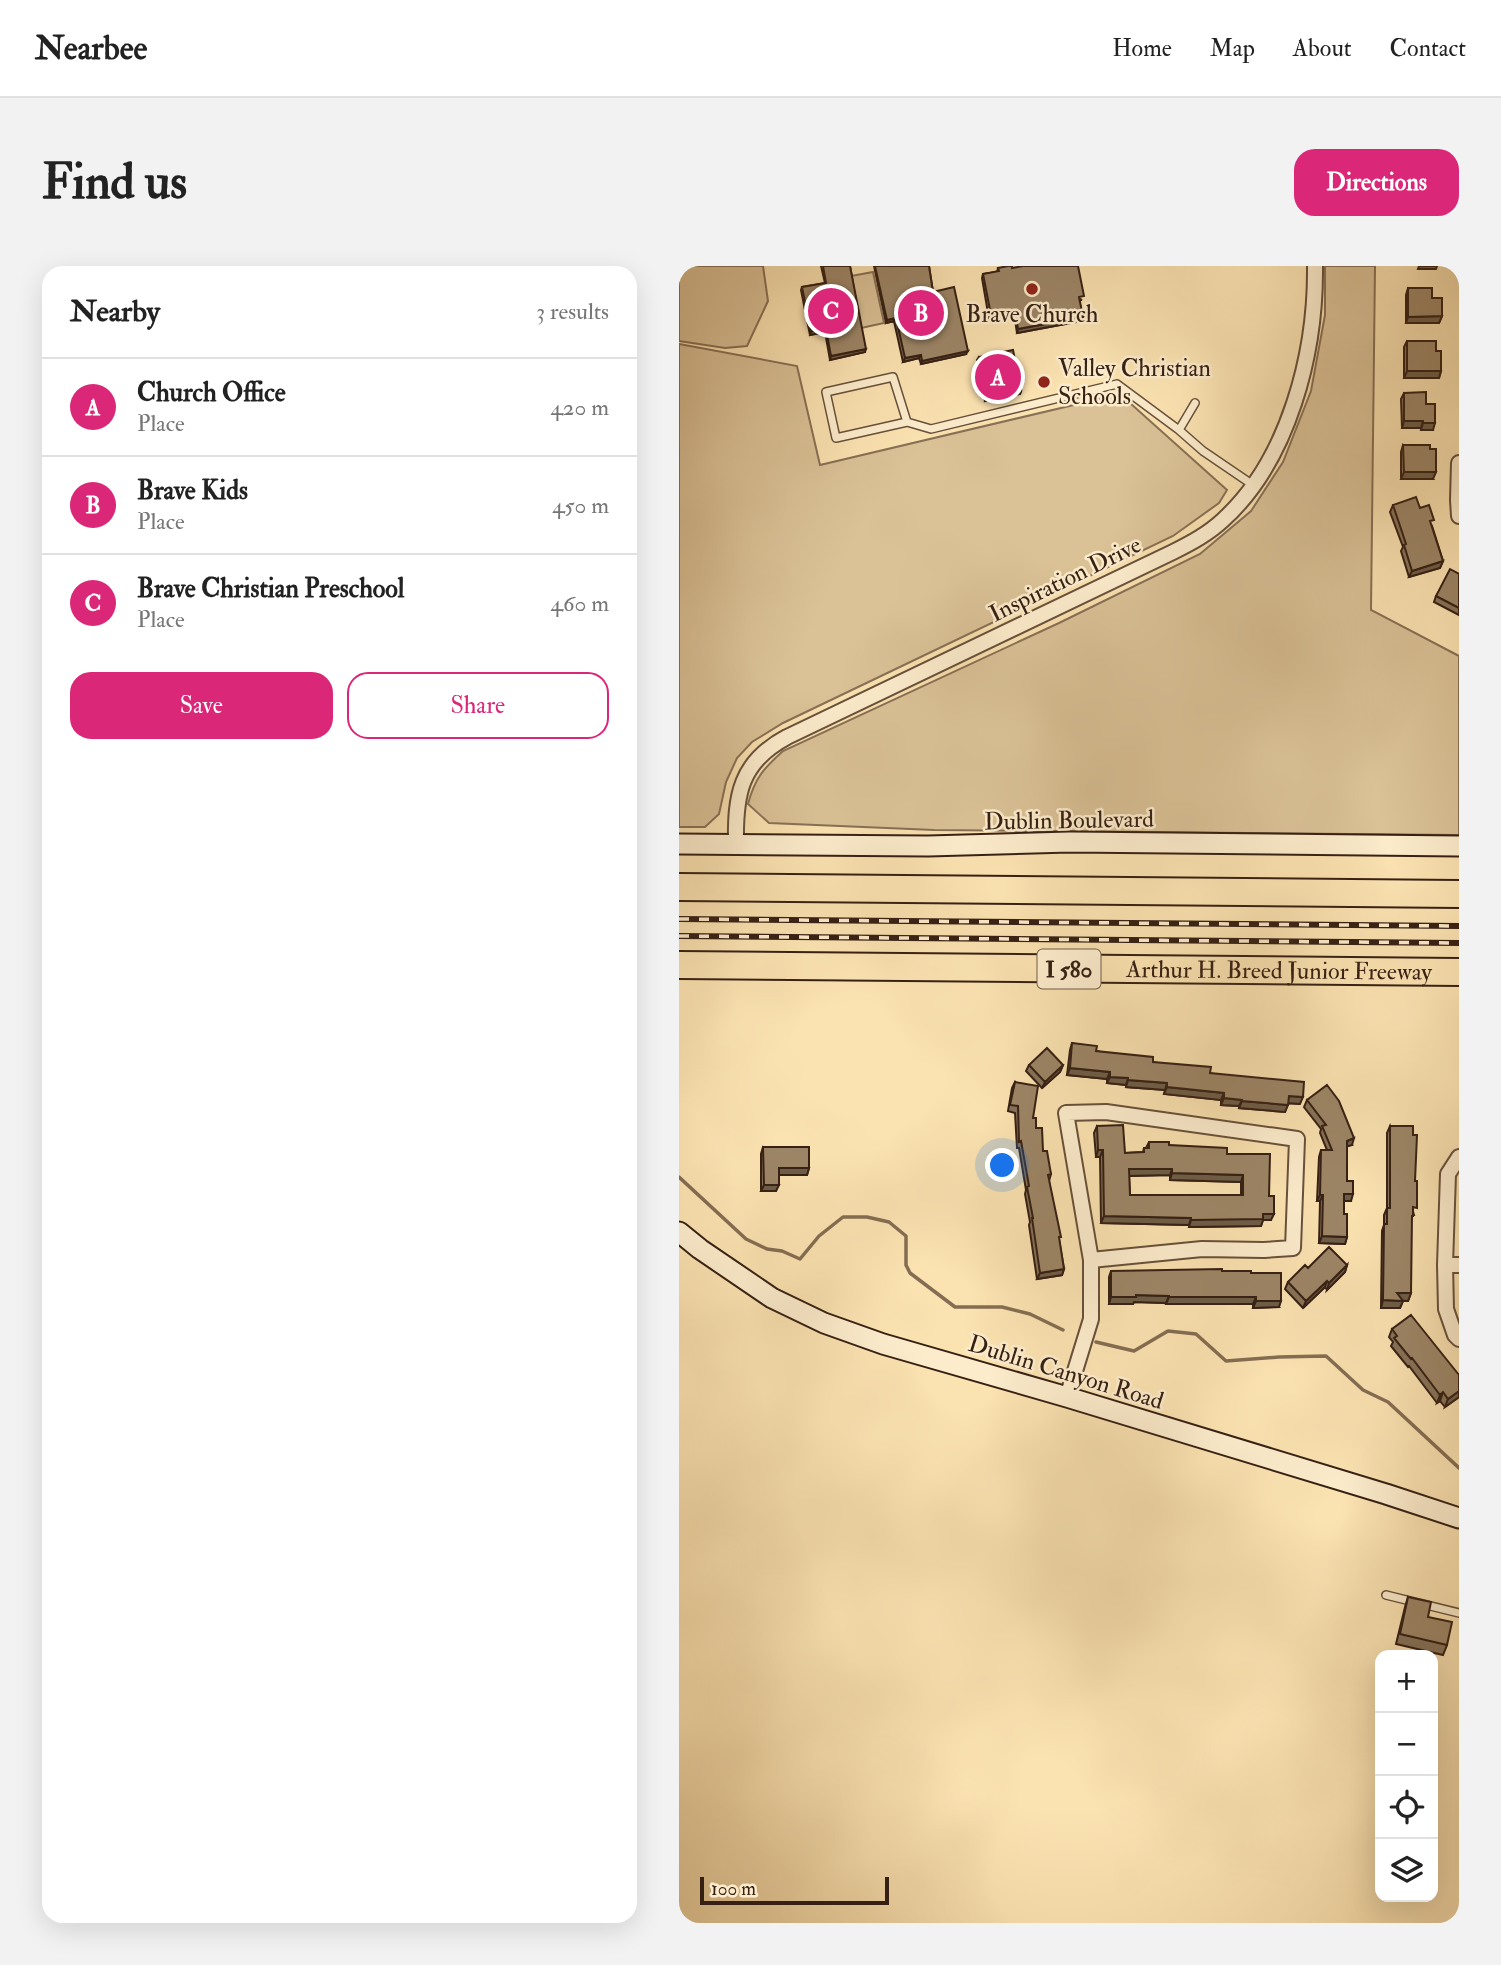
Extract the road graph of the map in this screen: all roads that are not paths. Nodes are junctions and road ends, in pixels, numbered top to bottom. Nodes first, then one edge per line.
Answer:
1 (1315, 266) edge
2 (1195, 402) dead end
3 (907, 422) junction
4 (1179, 430) junction
5 (1459, 463) edge
6 (1253, 485) junction
7 (1459, 516) edge
8 (679, 844) edge
9 (736, 844) junction
10 (1459, 846) edge
11 (679, 887) edge
12 (1459, 894) edge
13 (679, 965) edge
14 (1459, 972) edge
15 (1459, 1157) edge
16 (679, 1232) edge
17 (1091, 1260) junction
18 (1452, 1265) edge
19 (1459, 1339) edge
20 (1067, 1397) junction
21 (1459, 1518) edge
22 (1386, 1595) dead end
23 (1458, 1614) edge

1 - 6 street, Inspiration Drive
2 - 4 lane
3 - 3 lane
3 - 4 lane
4 - 6 lane
5 - 7 street
6 - 9 street, Inspiration Drive
8 - 9 main road, Dublin Boulevard
9 - 10 main road, Dublin Boulevard
11 - 12 highway
13 - 14 highway, Arthur H. Breed Junior Freeway / I 580
15 - 18 street
16 - 20 main road, Dublin Canyon Road
17 - 17 street
17 - 20 street
18 - 19 street
20 - 21 main road, Dublin Canyon Road
22 - 23 lane

